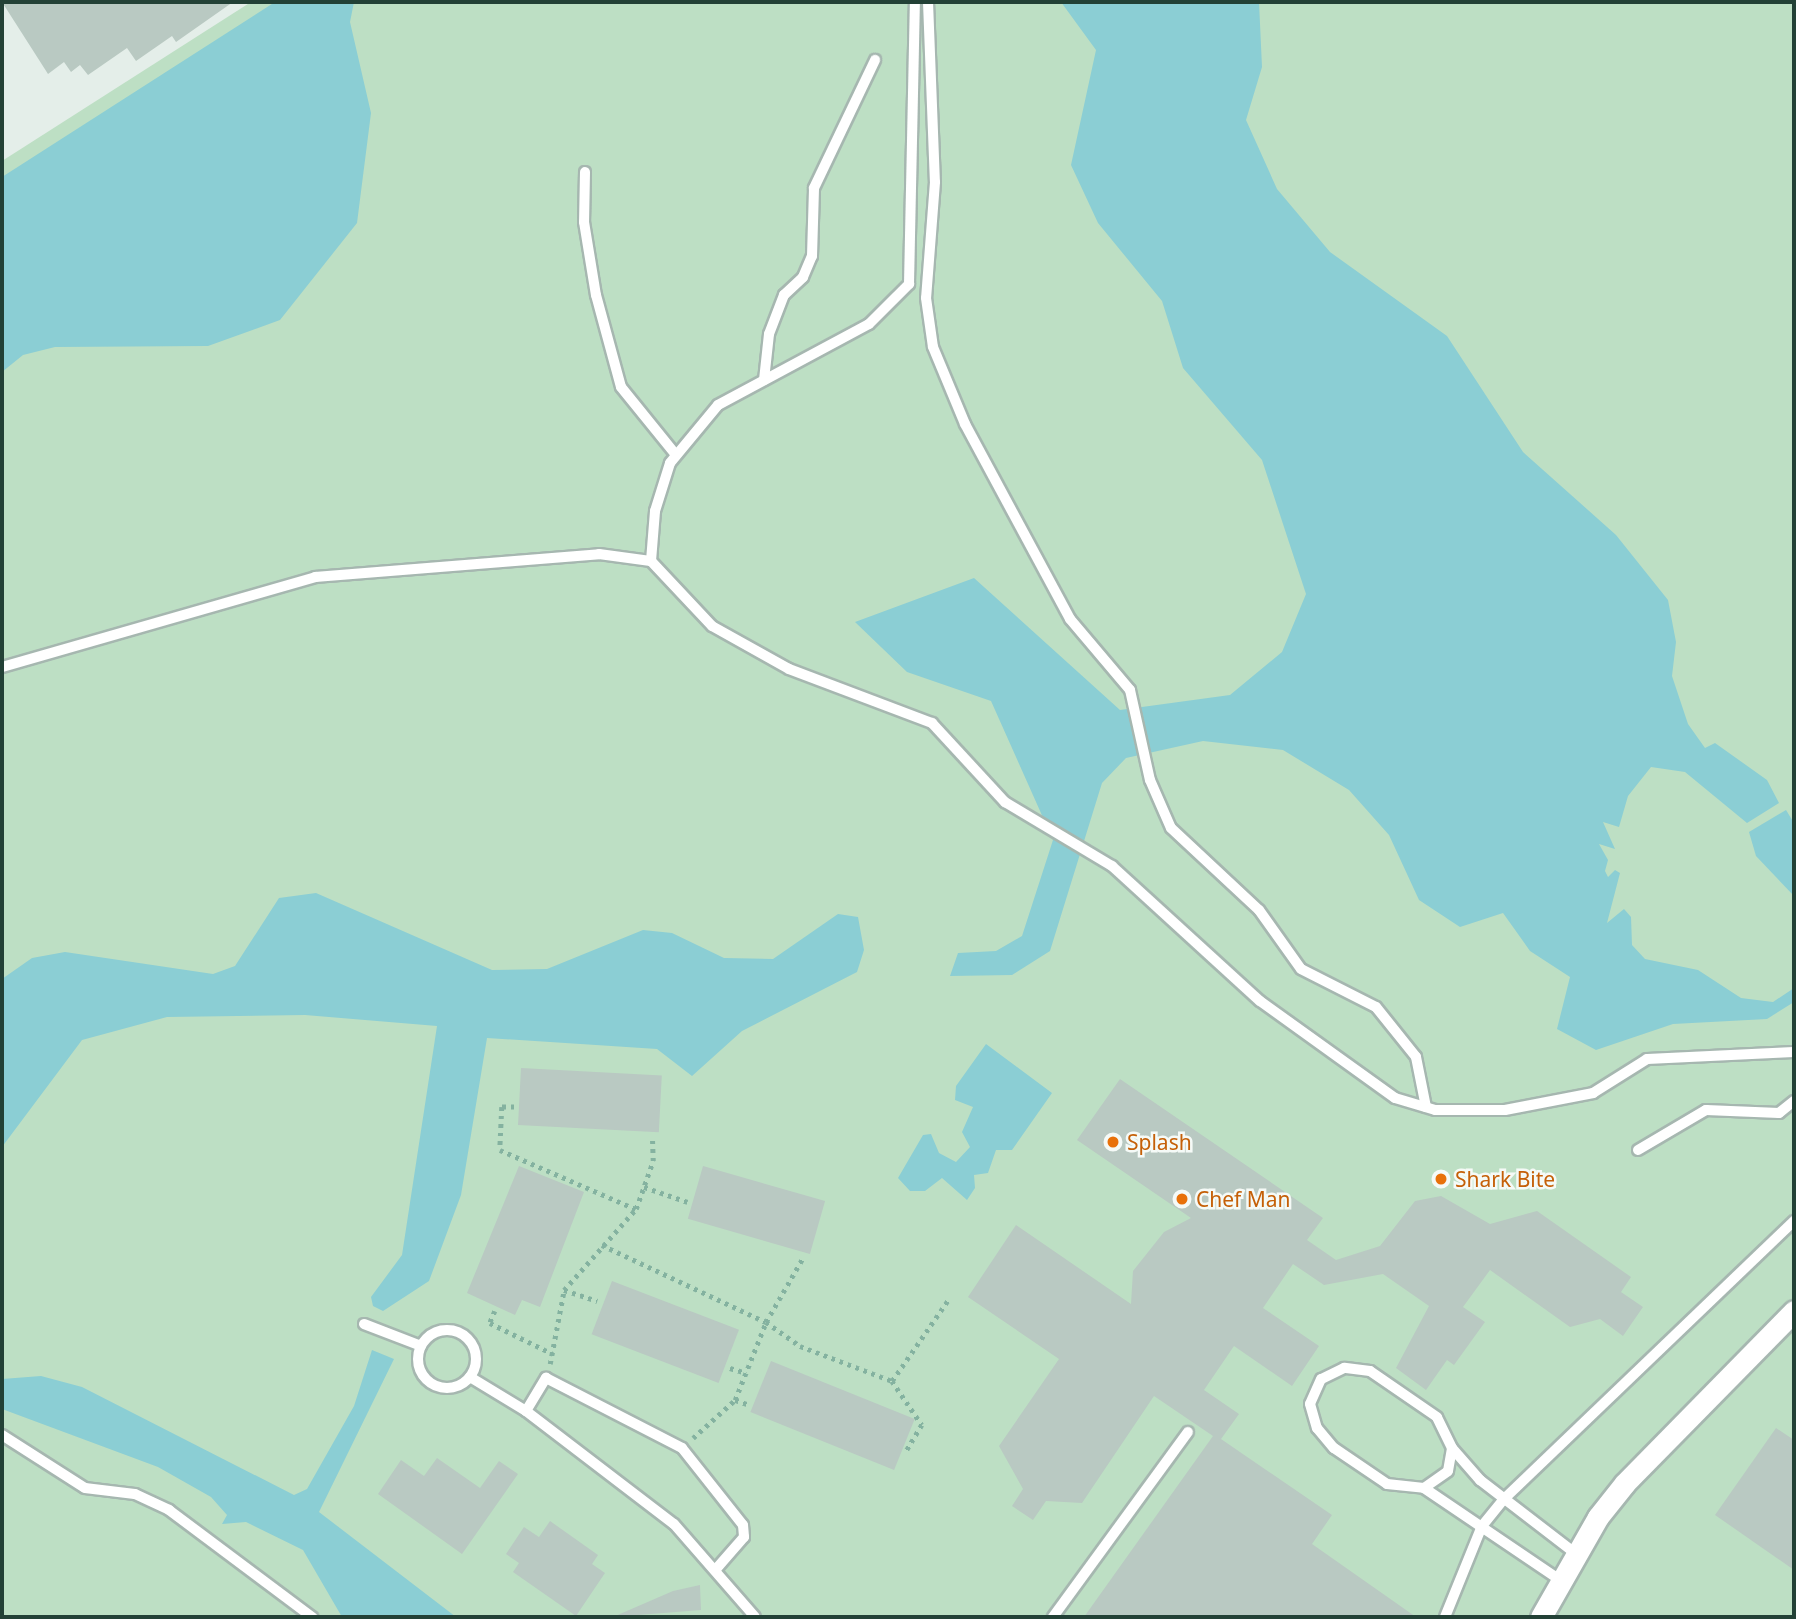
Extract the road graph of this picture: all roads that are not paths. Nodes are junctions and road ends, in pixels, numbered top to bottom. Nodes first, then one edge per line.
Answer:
1 (915, 2) edge
2 (928, 2) edge
3 (875, 60) dead end
4 (585, 172) dead end
5 (764, 380) junction
6 (676, 455) junction
7 (651, 561) junction
8 (2, 667) edge
9 (1794, 1052) edge
10 (1794, 1101) edge
11 (1426, 1107) junction
12 (1637, 1150) dead end
13 (1794, 1221) edge
14 (1794, 1311) edge
15 (364, 1324) dead end
16 (421, 1346) junction
17 (470, 1377) junction
18 (526, 1411) junction
19 (1188, 1432) dead end
20 (2, 1435) edge
21 (1452, 1448) junction
22 (1424, 1489) junction
23 (1503, 1500) junction
24 (1482, 1526) junction
25 (1576, 1554) junction
26 (717, 1569) junction
27 (1560, 1580) junction
28 (312, 1617) edge
29 (755, 1617) edge
30 (1053, 1617) edge
31 (1445, 1617) edge
32 (1541, 1617) edge

1 - 5 lane
2 - 11 lane
3 - 5 lane
4 - 6 lane
5 - 6 lane
6 - 7 lane
7 - 8 lane
7 - 11 lane
9 - 11 lane
10 - 12 lane
13 - 23 lane
14 - 25 street
15 - 16 lane
16 - 17 lane
16 - 17 lane
17 - 18 lane
18 - 26 lane
18 - 26 lane
19 - 30 lane
20 - 28 lane
21 - 22 lane
21 - 22 lane
21 - 23 lane
22 - 24 lane
23 - 24 lane
23 - 25 lane
24 - 27 lane
24 - 31 lane
25 - 27 street
26 - 29 lane
27 - 32 street

